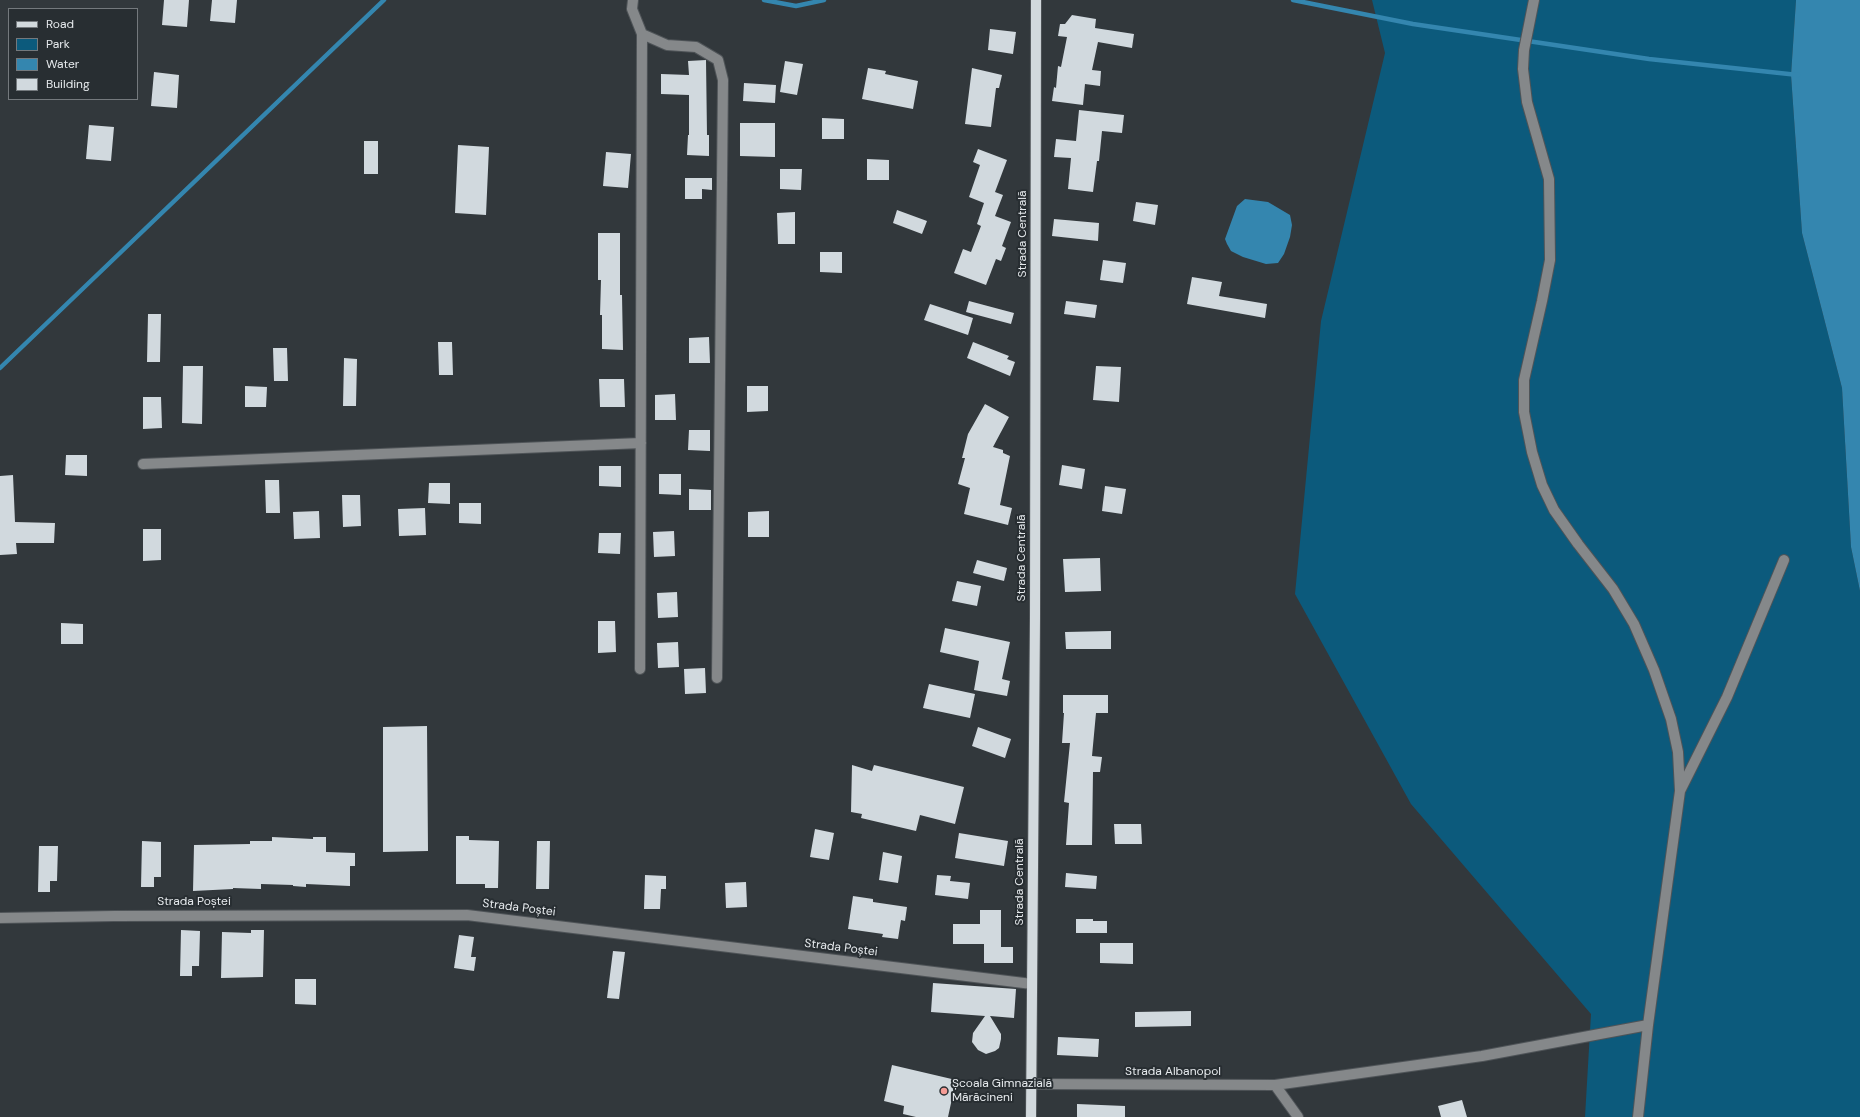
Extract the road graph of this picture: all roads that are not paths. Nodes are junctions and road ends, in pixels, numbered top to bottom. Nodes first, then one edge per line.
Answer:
1 (633, 0) edge
2 (1036, 0) edge
3 (1534, 0) edge
4 (642, 34) junction
5 (641, 443) junction
6 (143, 464) dead end
7 (1784, 560) dead end
8 (640, 669) dead end
9 (717, 678) dead end
10 (1680, 791) junction
11 (0, 918) edge
12 (1032, 984) junction
13 (1648, 1025) junction
14 (1032, 1084) junction
15 (1275, 1085) junction
16 (1031, 1117) edge
17 (1298, 1117) edge
18 (1638, 1117) edge

1 - 4 street
2 - 12 main road, Strada Centrală
3 - 10 street
4 - 5 street
4 - 9 street
5 - 6 street
5 - 8 street
7 - 10 street
10 - 13 street
11 - 12 street, Strada Poștei
12 - 14 main road, Strada Centrală
13 - 15 street, Strada Albanopol
13 - 18 street
14 - 15 street, Strada Albanopol
14 - 16 main road, Strada Centrală
15 - 17 street

